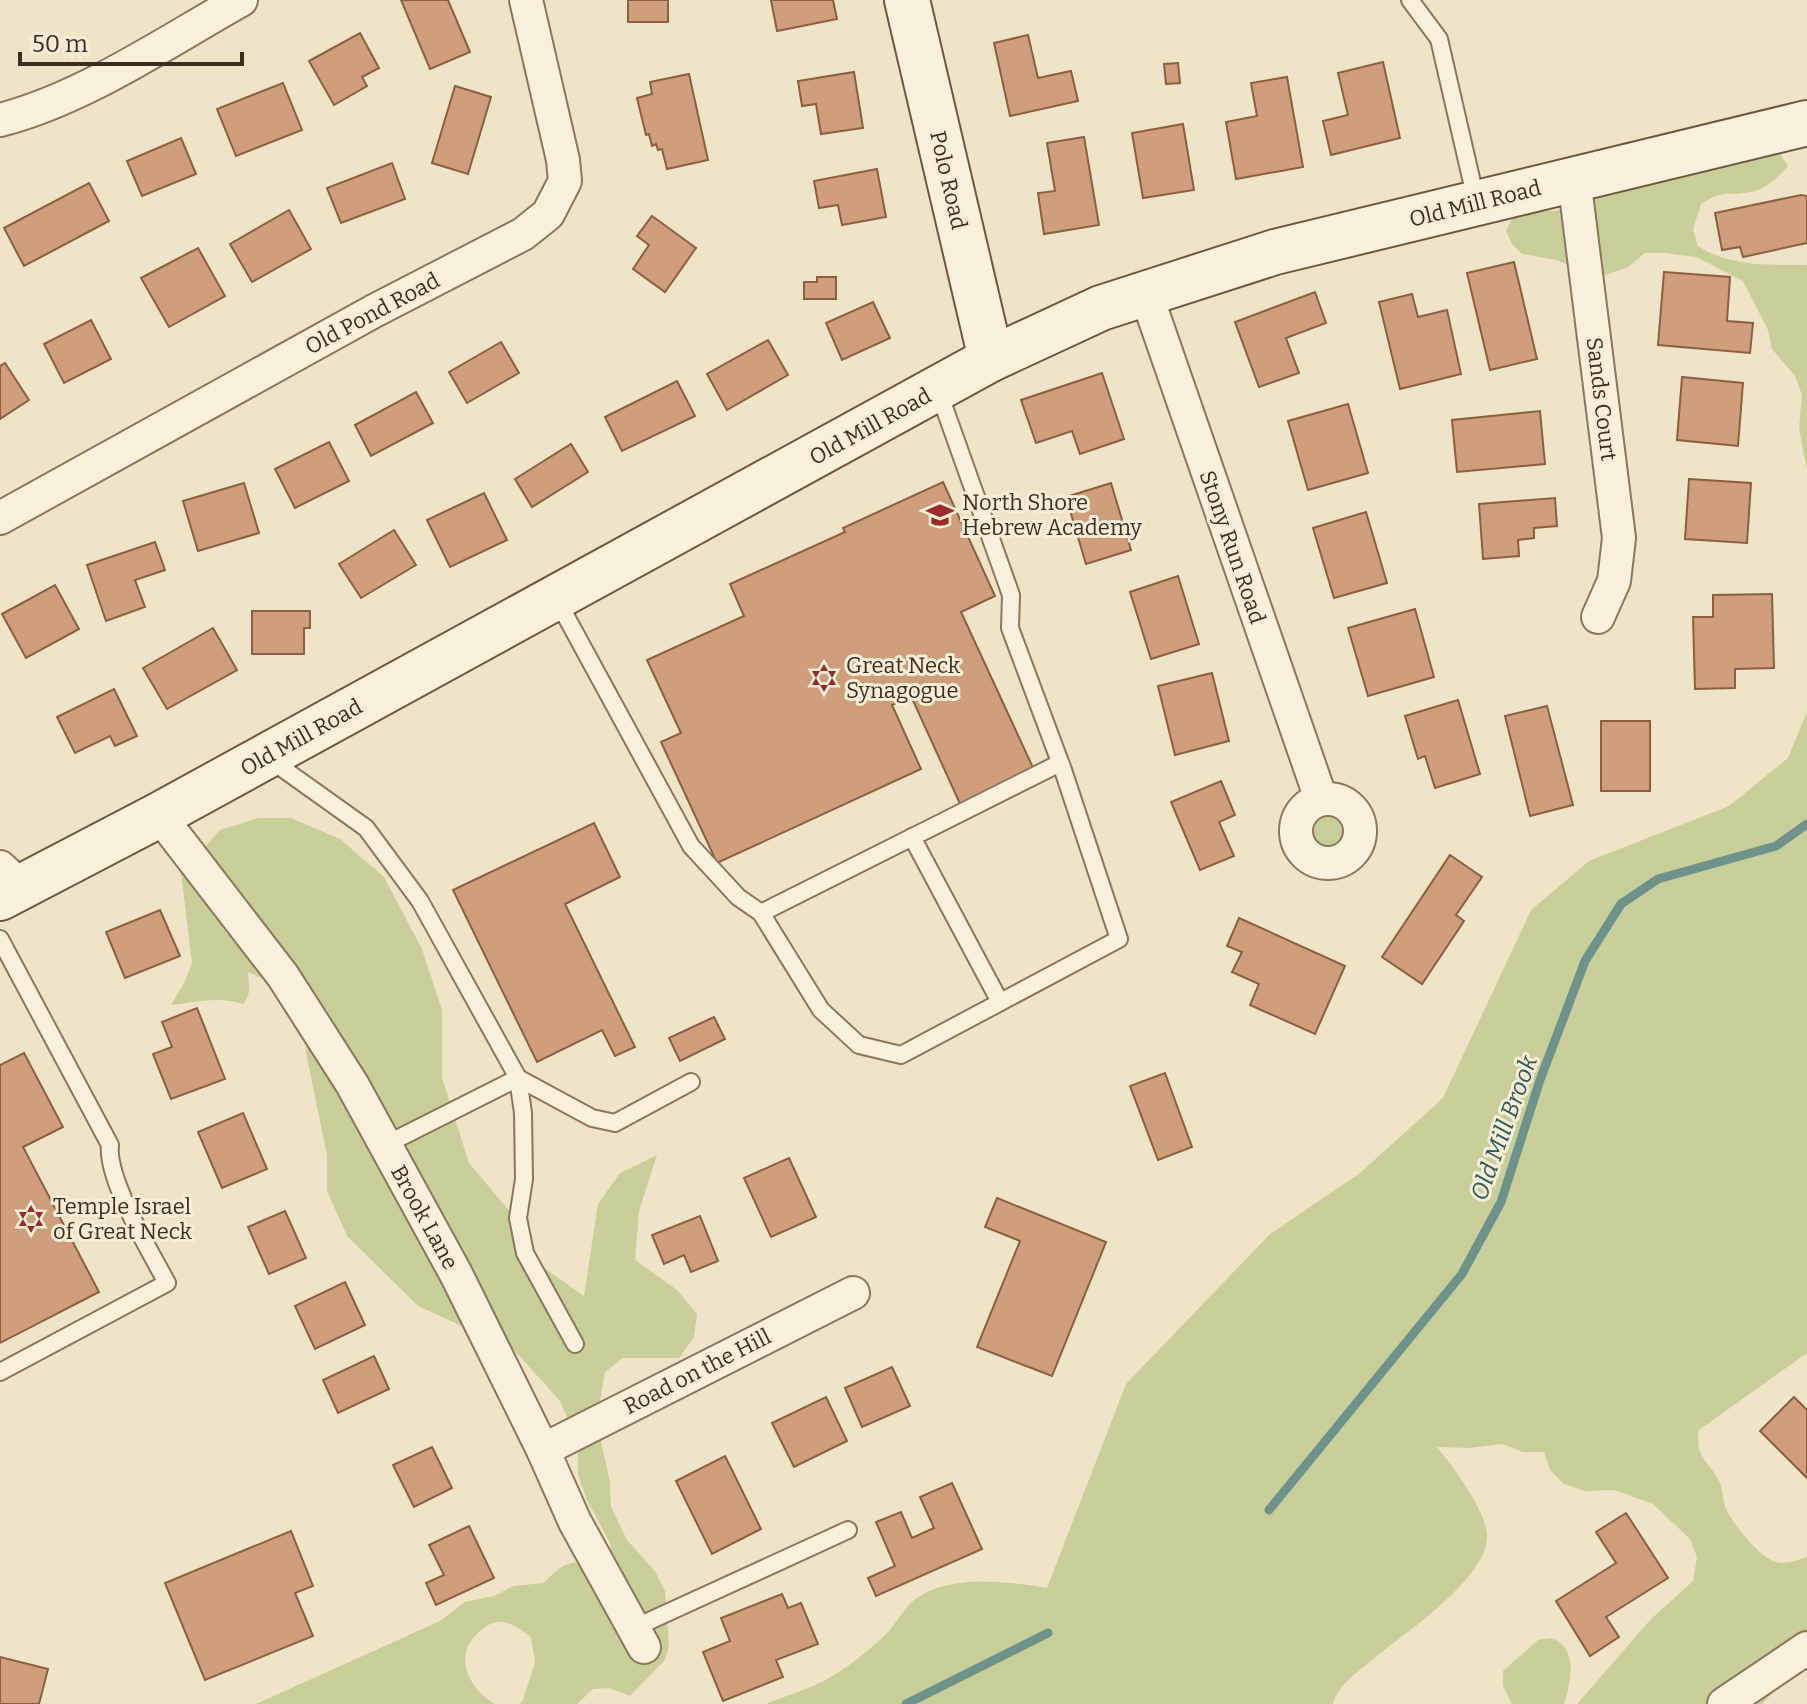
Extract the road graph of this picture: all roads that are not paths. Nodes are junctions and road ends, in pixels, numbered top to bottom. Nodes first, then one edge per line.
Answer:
1 (241, 0) edge
2 (526, 0) edge
3 (907, 0) edge
4 (1410, 0) edge
5 (0, 120) edge
6 (1807, 123) edge
7 (1574, 178) junction
8 (1477, 202) junction
9 (1146, 294) junction
10 (991, 359) junction
11 (938, 389) junction
12 (0, 518) edge
13 (556, 598) junction
14 (1598, 617) dead end
15 (266, 756) junction
16 (1060, 763) junction
17 (1321, 799) dead end
18 (159, 815) junction
19 (912, 837) junction
20 (7, 884) edge
21 (761, 913) junction
22 (0, 939) edge
23 (1000, 1002) junction
24 (518, 1078) junction
25 (691, 1082) dead end
26 (385, 1145) junction
27 (853, 1293) dead end
28 (575, 1344) dead end
29 (0, 1372) edge
30 (543, 1450) junction
31 (848, 1530) dead end
32 (639, 1637) joint
33 (1807, 1648) edge
34 (1724, 1704) edge

1 - 5 street
2 - 12 street, Old Pond Road
3 - 10 street, Polo Road
4 - 8 lane
6 - 7 street, Old Mill Road
7 - 8 street, Old Mill Road
7 - 14 street, Sands Court
8 - 9 street, Old Mill Road
9 - 10 street, Old Mill Road
9 - 17 street, Stony Run Road
10 - 11 street, Old Mill Road
11 - 13 street, Old Mill Road
11 - 16 lane
13 - 15 street, Old Mill Road
13 - 21 lane
15 - 18 street, Old Mill Road
15 - 24 lane
16 - 19 lane
16 - 23 lane
18 - 20 street, Old Mill Road
18 - 26 street, Brook Lane
19 - 21 lane
19 - 23 lane
21 - 23 lane
22 - 29 lane
24 - 25 lane
24 - 26 lane
24 - 28 lane
26 - 30 street, Brook Lane
27 - 30 street, Road on the Hill
30 - 32 street, Brook Lane
31 - 32 lane
33 - 34 street

